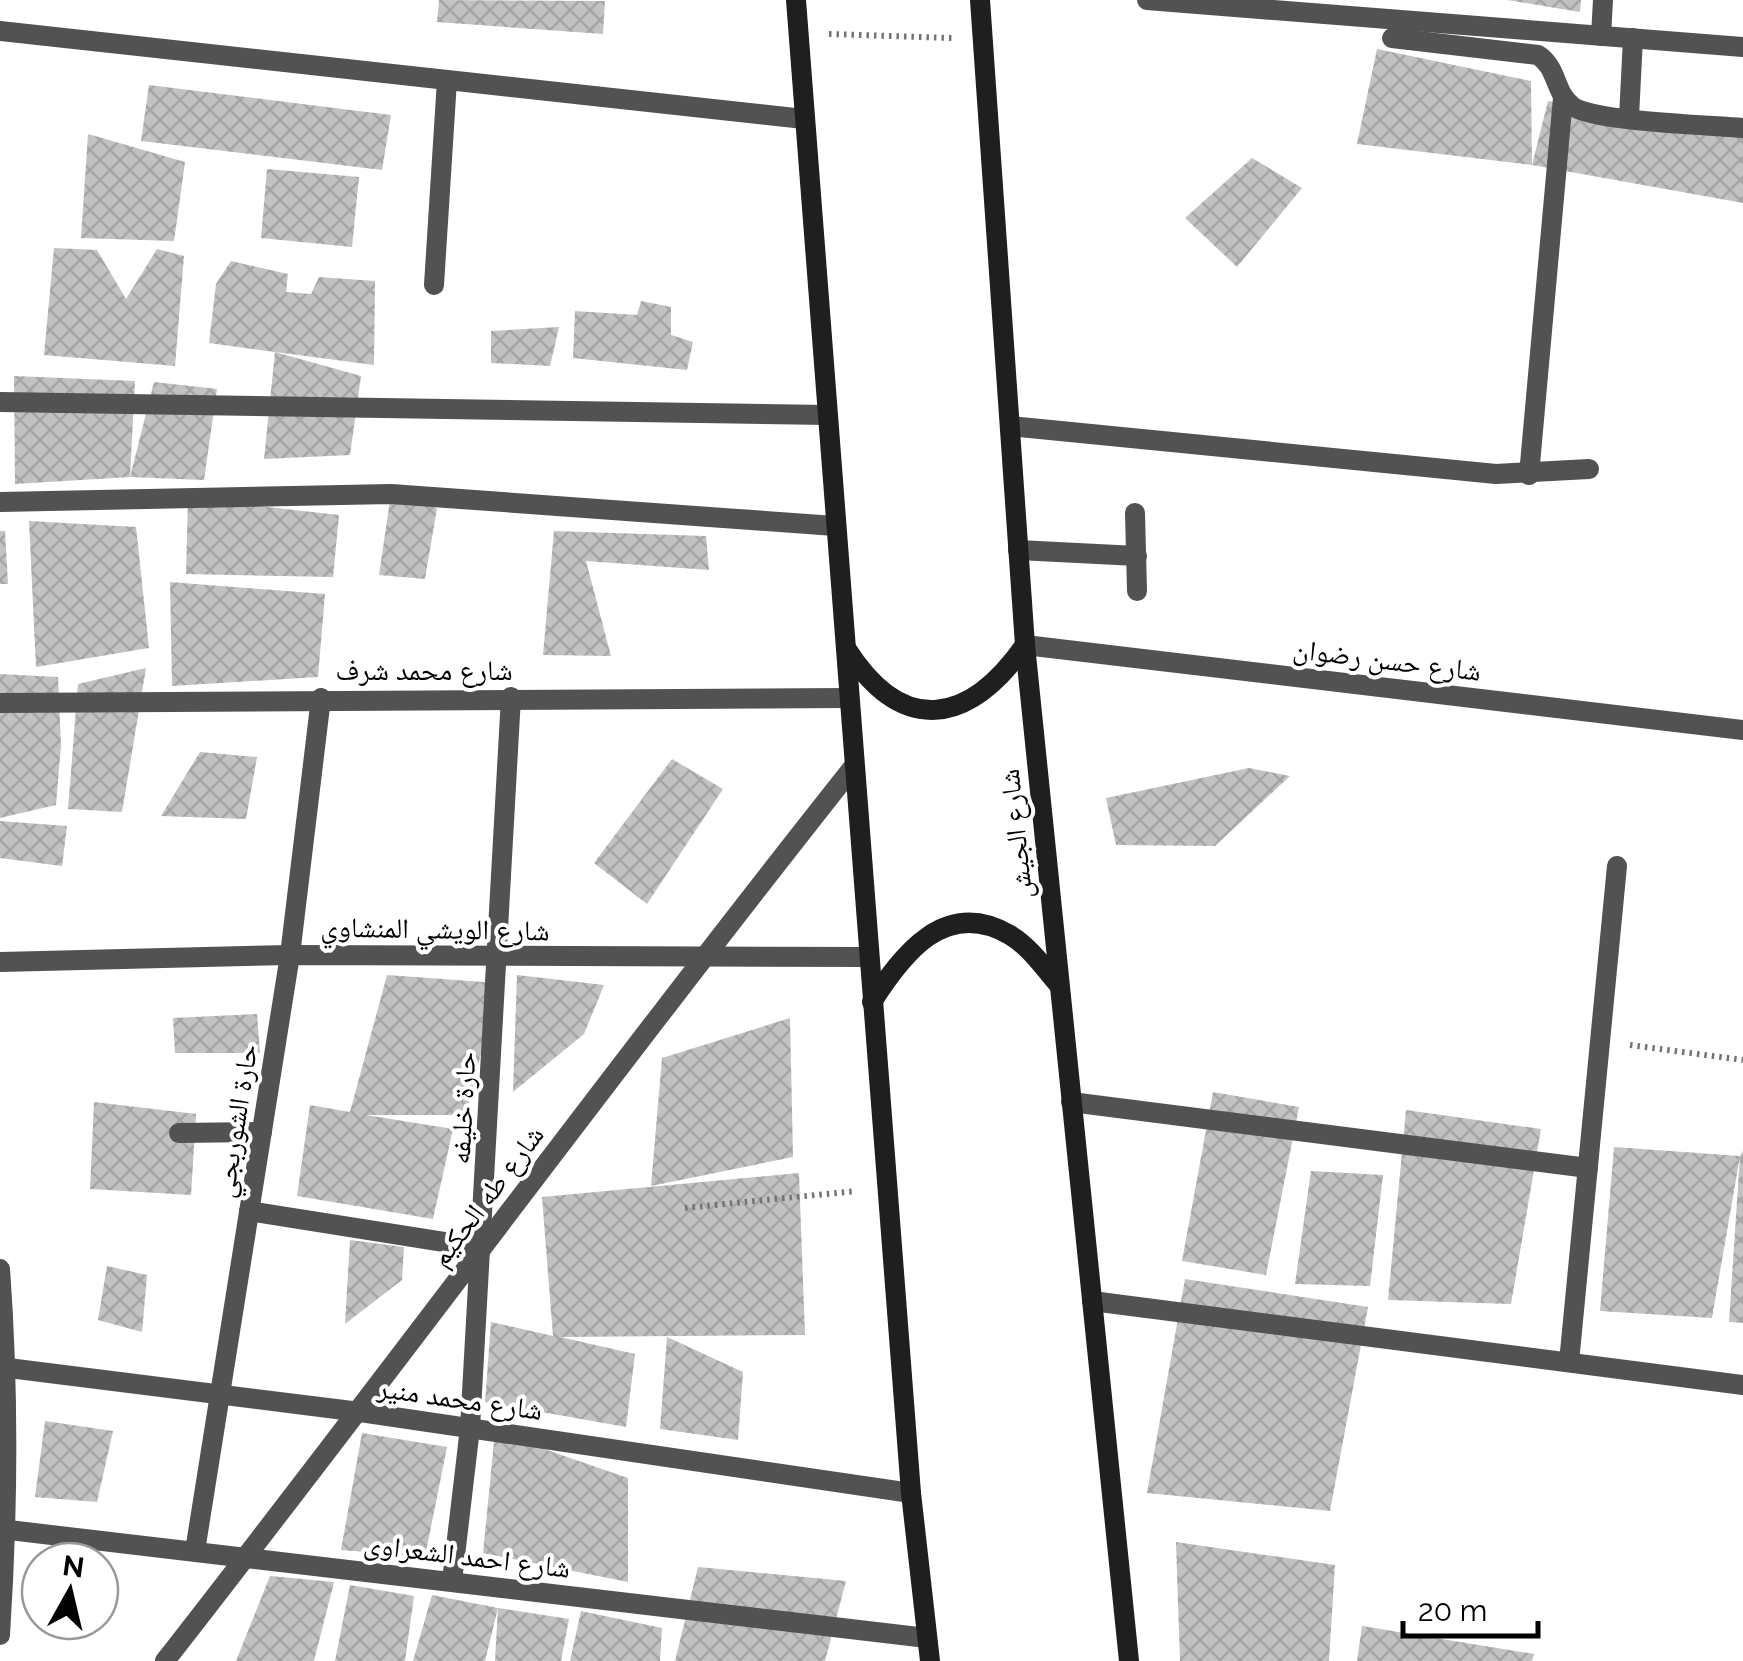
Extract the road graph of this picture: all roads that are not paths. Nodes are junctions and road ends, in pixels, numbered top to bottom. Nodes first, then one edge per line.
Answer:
1 (796, 0) edge
2 (980, 0) edge
3 (1147, 0) edge
4 (1603, 0) edge
5 (0, 31) edge
6 (1601, 36) junction
7 (1392, 38) dead end
8 (1633, 38) junction
9 (1743, 47) edge
10 (447, 80) junction
11 (1563, 98) junction
12 (1629, 117) junction
13 (804, 119) junction
14 (1743, 128) edge
15 (434, 284) dead end
16 (0, 402) edge
17 (827, 415) junction
18 (1010, 426) junction
19 (1589, 469) dead end
20 (1529, 475) junction
21 (0, 502) edge
22 (1136, 512) dead end
23 (835, 526) junction
24 (1018, 550) junction
25 (1136, 556) junction
26 (1137, 591) dead end
27 (1025, 645) junction
28 (844, 646) junction
29 (321, 698) junction
30 (511, 698) junction
31 (848, 698) junction
32 (0, 703) edge
33 (1743, 730) edge
34 (854, 766) junction
35 (1618, 866) dead end
36 (290, 955) junction
37 (703, 956) junction
38 (868, 957) junction
39 (499, 959) junction
40 (0, 962) edge
41 (1059, 985) junction
42 (872, 1002) junction
43 (1071, 1102) junction
44 (262, 1132) junction
45 (179, 1133) dead end
46 (1588, 1168) junction
47 (249, 1211) junction
48 (482, 1248) junction
49 (0, 1269) edge
50 (1092, 1300) junction
51 (1570, 1362) junction
52 (4, 1368) edge
53 (1743, 1384) edge
54 (219, 1396) junction
55 (360, 1412) junction
56 (470, 1428) junction
57 (911, 1493) junction
58 (4, 1529) edge
59 (195, 1550) junction
60 (246, 1557) junction
61 (452, 1581) junction
62 (0, 1635) edge
63 (927, 1638) junction
64 (164, 1661) edge
65 (930, 1661) edge
66 (1129, 1661) edge

1 - 13 main road
2 - 18 main road, شارع الجيش
3 - 6 street
4 - 6 street
5 - 10 street
6 - 8 street
7 - 11 street
8 - 9 street
8 - 12 street
10 - 13 street
10 - 15 street
11 - 12 street
11 - 20 street
12 - 14 street
13 - 17 main road
16 - 17 street
17 - 23 main road
18 - 20 street
18 - 24 main road, شارع الجيش
19 - 20 street
21 - 23 street
22 - 25 street
23 - 28 main road
24 - 25 street
24 - 27 main road, شارع الجيش
25 - 26 street
27 - 28 main road
27 - 33 street, شارع حسن رضوان
27 - 41 main road, شارع الجيش
28 - 31 main road
29 - 30 street, شارع محمد شرف
29 - 32 street, شارع محمد شرف
29 - 36 street, حارة الشوربجي
30 - 31 street, شارع محمد شرف
30 - 39 street, حارة خليفه
31 - 34 main road
34 - 37 street, شارع طه الحكيم
34 - 38 main road
35 - 46 street
36 - 39 street, شارع الويشي المنشاوي
36 - 40 street, شارع الويشي المنشاوي
36 - 44 street, حارة الشوربجي
37 - 38 street, شارع الويشي المنشاوي
37 - 39 street, شارع الويشي المنشاوي
37 - 48 street, شارع طه الحكيم
38 - 42 main road
39 - 48 street, حارة خليفه
41 - 42 main road
41 - 43 main road, شارع الجيش
42 - 57 main road
43 - 46 street
43 - 50 main road, شارع الجيش
44 - 45 street
44 - 47 street, حارة الشوربجي
46 - 51 street
47 - 48 street
47 - 54 street, حارة الشوربجي
48 - 55 street, شارع طه الحكيم
48 - 56 street, حارة خليفه
49 - 52 street
50 - 51 street
50 - 66 main road, شارع الجيش
51 - 53 street
52 - 54 street, شارع محمد منير
52 - 58 street
54 - 55 street, شارع محمد منير
54 - 59 street, حارة الشوربجي
55 - 56 street, شارع محمد منير
55 - 60 street, شارع طه الحكيم
56 - 57 street, شارع محمد منير
56 - 61 street, حارة خليفه
57 - 63 main road
58 - 59 street, شارع احمد الشعراوى
58 - 62 street
59 - 60 street, شارع احمد الشعراوى
60 - 61 street, شارع احمد الشعراوى
60 - 64 street, شارع طه الحكيم
61 - 63 street, شارع احمد الشعراوى
63 - 65 main road

